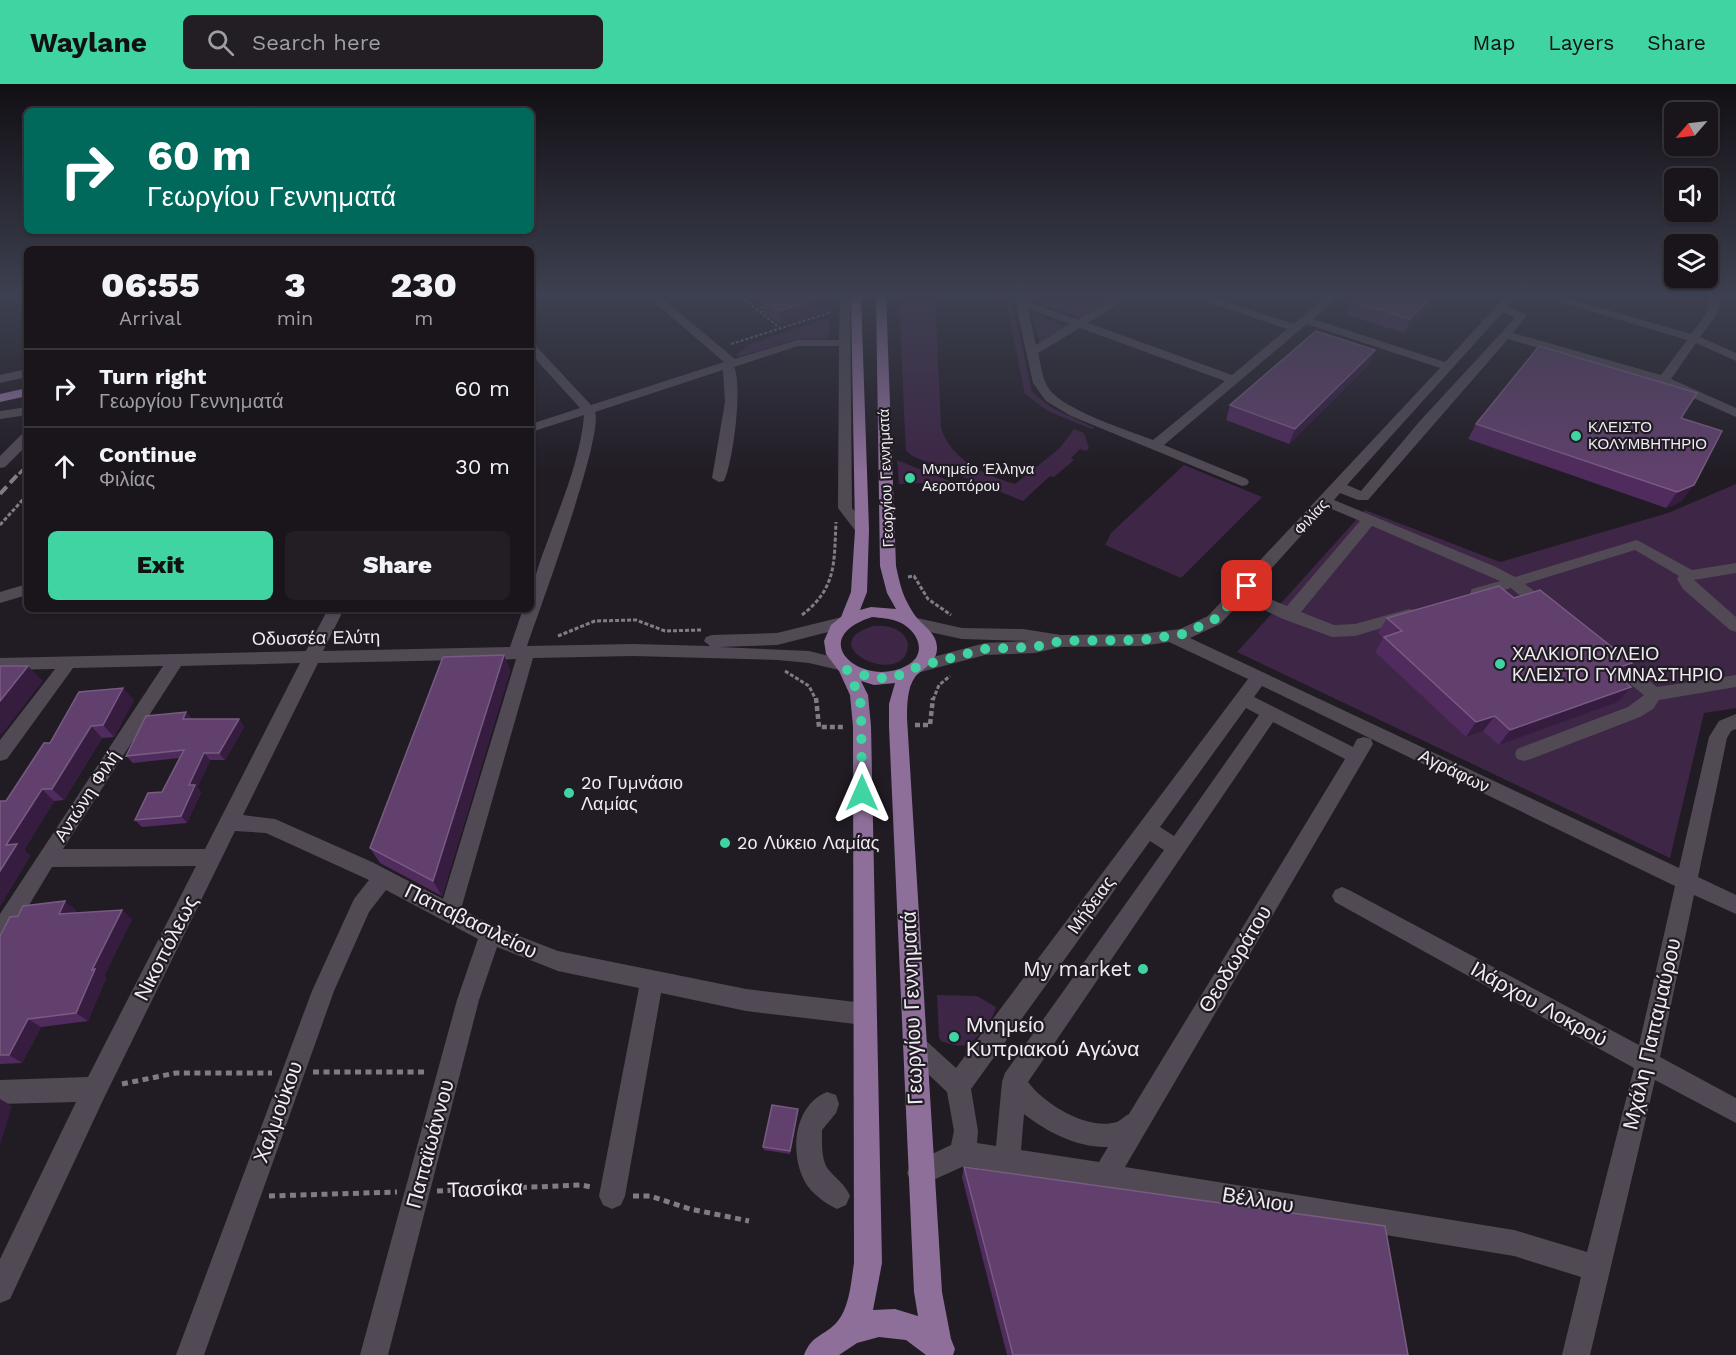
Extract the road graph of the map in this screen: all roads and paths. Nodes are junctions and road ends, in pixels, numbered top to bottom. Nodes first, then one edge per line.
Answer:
1 (539, 355) edge
2 (722, 355) edge
3 (759, 355) edge
4 (845, 355) edge
5 (858, 355) edge
6 (883, 355) edge
7 (1033, 355) edge
8 (1166, 355) edge
9 (1263, 355) edge
10 (1440, 355) edge
11 (1444, 355) edge
12 (1488, 355) edge
13 (1578, 355) edge
14 (1682, 355) edge
15 (1448, 357) junction
16 (730, 364) junction
17 (24, 375) edge
18 (0, 379) edge
19 (1234, 380) junction
20 (1664, 380) junction
21 (24, 382) edge
22 (0, 387) edge
23 (24, 393) edge
24 (0, 398) edge
25 (588, 410) junction
26 (24, 411) edge
27 (1736, 413) edge
28 (0, 415) edge
29 (534, 427) edge
30 (24, 440) edge
31 (1155, 445) junction
32 (0, 464) edge
33 (719, 478) dead end
34 (1242, 482) dead end
35 (1338, 487) junction
36 (24, 498) edge
37 (1324, 501) junction
38 (1370, 519) junction
39 (0, 525) edge
40 (862, 530) junction
41 (1736, 568) edge
42 (1690, 575) junction
43 (890, 578) junction
44 (860, 579) junction
45 (1513, 582) junction
46 (24, 590) edge
47 (1244, 590) junction
48 (0, 598) edge
49 (1462, 598) edge
50 (534, 607) edge
51 (1292, 611) junction
52 (1419, 611) edge
53 (334, 612) edge
54 (532, 612) edge
55 (1560, 620) edge
56 (846, 621) junction
57 (913, 621) junction
58 (1736, 626) edge
59 (709, 630) dead end
60 (982, 634) junction
61 (1173, 636) junction
62 (776, 640) junction
63 (520, 649) junction
64 (1063, 649) junction
65 (1598, 649) edge
66 (446, 654) junction
67 (312, 657) junction
68 (176, 660) junction
69 (69, 663) junction
70 (0, 664) edge
71 (843, 667) junction
72 (914, 669) junction
73 (953, 674) dead end
74 (438, 676) edge
75 (1258, 677) junction
76 (1736, 681) edge
77 (1654, 694) junction
78 (1243, 699) junction
79 (1270, 713) junction
80 (1736, 722) edge
81 (905, 725) dead end
82 (854, 726) dead end
83 (0, 754) edge
84 (1524, 754) dead end
85 (229, 822) junction
86 (1147, 829) junction
87 (373, 847) edge
88 (1177, 848) junction
89 (212, 857) junction
90 (46, 858) junction
91 (374, 873) junction
92 (1686, 881) junction
93 (1342, 896) dead end
94 (1736, 905) edge
95 (449, 912) junction
96 (0, 933) edge
97 (490, 935) junction
98 (652, 981) junction
99 (864, 1014) junction
100 (915, 1046) junction
101 (1647, 1063) junction
102 (1014, 1082) junction
103 (958, 1086) junction
104 (94, 1089) junction
105 (0, 1092) edge
106 (827, 1104) dead end
107 (1736, 1111) edge
108 (1139, 1120) junction
109 (963, 1153) junction
110 (1008, 1159) junction
111 (920, 1173) junction
112 (1106, 1175) junction
113 (417, 1191) junction
114 (248, 1196) junction
115 (612, 1196) junction
116 (837, 1196) dead end
117 (748, 1221) dead end
118 (1596, 1269) junction
119 (0, 1288) edge
120 (848, 1330) junction
121 (942, 1350) edge
122 (190, 1355) edge
123 (374, 1355) edge
124 (819, 1355) edge
125 (1576, 1355) edge

1 - 25 street
2 - 16 street
3 - 16 street
4 - 40 street
5 - 40 main road, Γεωργίου Γεννηματά
6 - 43 main road, Γεωργίου Γεννηματά
7 - 31 street
8 - 19 street
9 - 19 street
10 - 15 street
11 - 15 street
12 - 35 street
13 - 20 street
14 - 20 street
15 - 35 street, Φιλίας
16 - 25 street
16 - 33 street
17 - 18 street
19 - 31 street
20 - 27 street
21 - 22 main road
23 - 24 main road
25 - 29 street
25 - 50 street
26 - 28 street
30 - 32 street
31 - 34 street
35 - 37 street, Φιλίας
36 - 39 path
37 - 38 street
37 - 47 street, Φιλίας
38 - 45 street
38 - 51 street
40 - 44 main road, Γεωργίου Γεννηματά
41 - 42 street
42 - 45 street
42 - 58 street
43 - 57 main road, Γεωργίου Γεννηματά
43 - 60 path
44 - 56 main road, Γεωργίου Γεννηματά
44 - 62 path
45 - 49 street
45 - 55 street
46 - 48 street
47 - 51 street
47 - 61 street, Φιλίας
51 - 52 street
53 - 67 street, Νικοπόλεως
54 - 63 street
56 - 57 main road
56 - 62 street, Οδυσσέα Ελύτη
56 - 71 main road, Γεωργίου Γεννηματά
57 - 60 street, Φιλίας
57 - 72 main road, Γεωργίου Γεννηματά
59 - 63 path
60 - 64 street, Φιλίας
61 - 64 street, Φιλίας
61 - 75 street, Αγράφων
62 - 63 street, Οδυσσέα Ελύτη
62 - 71 street, Οδυσσέα Ελύτη
62 - 82 path
63 - 66 street, Οδυσσέα Ελύτη
63 - 95 street
64 - 72 street, Φιλίας
65 - 77 street
66 - 67 street, Οδυσσέα Ελύτη
66 - 74 street
67 - 68 street, Οδυσσέα Ελύτη
67 - 85 street, Νικοπόλεως
68 - 69 street, Οδυσσέα Ελύτη
68 - 90 street, Αντώνη Φιλή
69 - 70 street, Οδυσσέα Ελύτη
69 - 83 street
71 - 72 main road
71 - 99 main road, Γεωργίου Γεννηματά
72 - 100 main road, Γεωργίου Γεννηματά
73 - 81 path
75 - 78 street, Μήδειας
75 - 92 street, Αγράφων
76 - 77 street
77 - 84 street
78 - 79 street
78 - 86 street, Μήδειας
79 - 88 street
79 - 108 street, Θεοδωράτου
80 - 92 street, Μχάλη Παπαμαύρου
85 - 89 street, Νικοπόλεως
85 - 91 street, Παπαβασιλείου
86 - 88 street
86 - 103 street, Μήδειας
87 - 91 street, Χαλμούκου
88 - 102 street
89 - 90 street
89 - 104 street, Νικοπόλεως
90 - 96 street, Αντώνη Φιλή
91 - 95 street, Παπαβασιλείου
91 - 114 street, Χαλμούκου
92 - 94 street, Αγράφων
92 - 101 street, Μχάλη Παπαμαύρου
93 - 101 street, Ιλάρχου Λοκρού
95 - 97 street, Παπαβασιλείου
97 - 98 street, Παπαβασιλείου
97 - 113 street, Παπαϊωάννου
98 - 99 street, Παπαβασιλείου
98 - 115 street
99 - 120 main road, Γεωργίου Γεννηματά
100 - 103 street
100 - 111 main road, Γεωργίου Γεννηματά
101 - 107 street, Ιλάρχου Λοκρού
101 - 118 street, Μχάλη Παπαμαύρου
102 - 108 street
102 - 110 street
103 - 109 street
104 - 105 street
104 - 119 street, Νικοπόλεως
106 - 116 street
108 - 112 street, Θεοδωράτου
109 - 110 street, Βέλλιου
109 - 111 street
110 - 112 street, Βέλλιου
111 - 121 main road, Γεωργίου Γεννηματά
112 - 118 street, Βέλλιου
113 - 114 path, Τασσίκα
113 - 115 path, Τασσίκα
113 - 123 street, Παπαϊωάννου
114 - 122 street, Χαλμούκου
115 - 117 path, Τασσίκα
118 - 125 street, Μχάλη Παπαμαύρου
120 - 121 main road
120 - 124 main road

